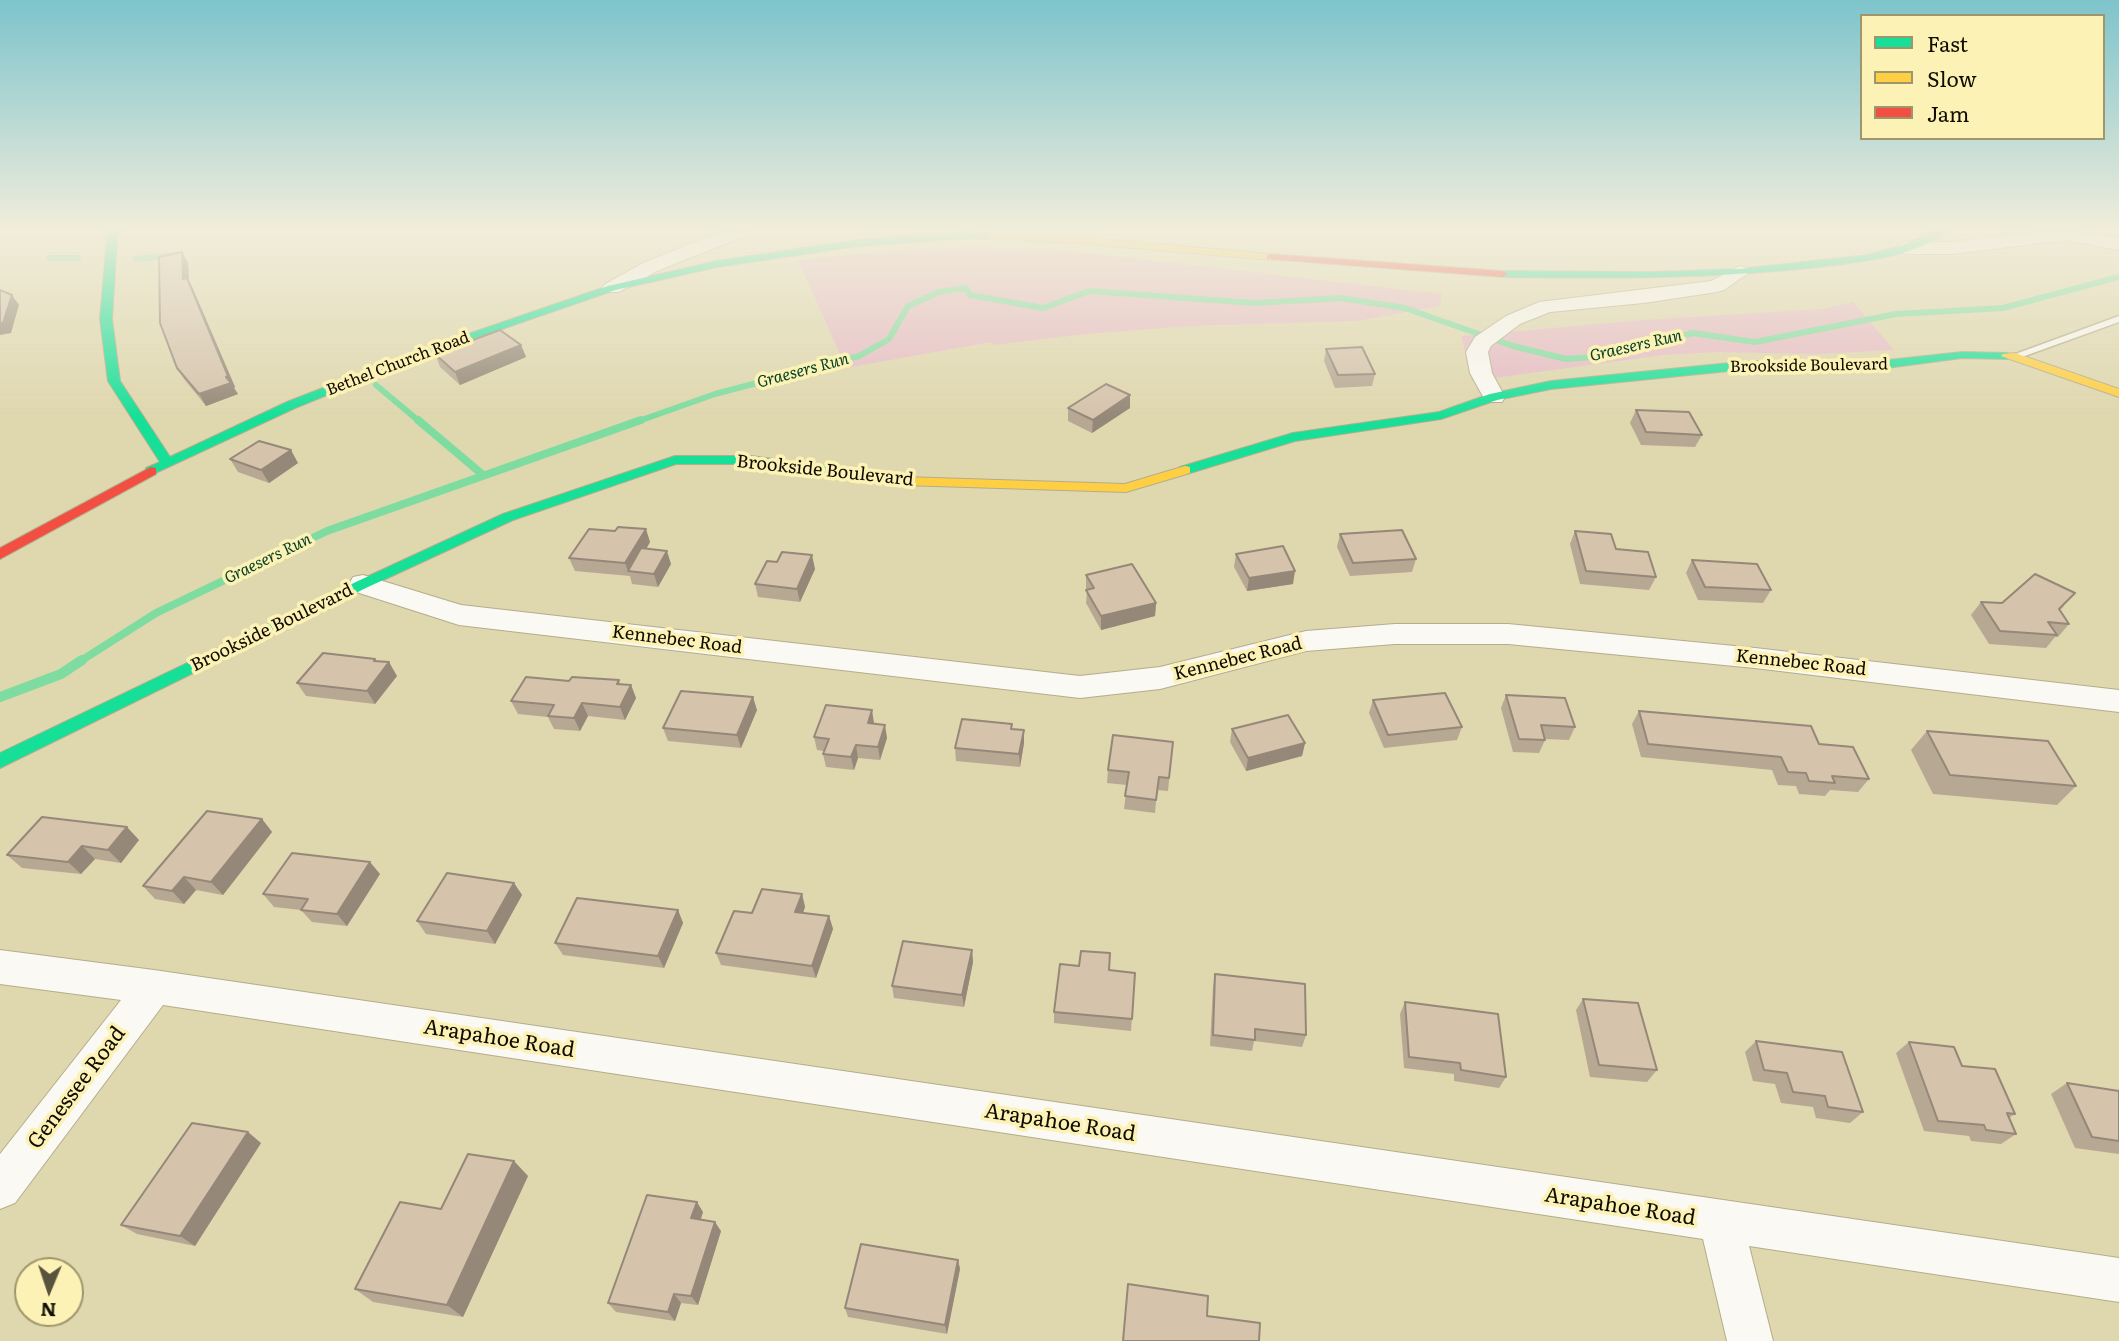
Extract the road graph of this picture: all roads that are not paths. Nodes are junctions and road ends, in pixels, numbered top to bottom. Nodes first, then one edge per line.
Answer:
1 (108, 292) edge
2 (602, 292) edge
3 (1680, 292) edge
4 (2119, 319) edge
5 (2015, 356) junction
6 (2119, 393) edge
7 (1494, 397) junction
8 (167, 462) junction
9 (0, 554) edge
10 (363, 584) junction
11 (2119, 701) edge
12 (0, 761) edge
13 (0, 967) edge
14 (154, 987) junction
15 (0, 1188) edge
16 (1721, 1222) junction
17 (2119, 1280) edge
18 (1750, 1341) edge

1 - 8 street
2 - 8 street, Bethel Church Road
3 - 7 street
4 - 5 lane
5 - 6 street, Brookside Boulevard
5 - 7 street, Brookside Boulevard
7 - 10 street, Brookside Boulevard
8 - 9 street, Bethel Church Road
10 - 11 street, Kennebec Road
10 - 12 street, Brookside Boulevard
13 - 14 street, Arapahoe Road
14 - 15 street, Genessee Road
14 - 16 street, Arapahoe Road
16 - 17 street, Arapahoe Road
16 - 18 street

